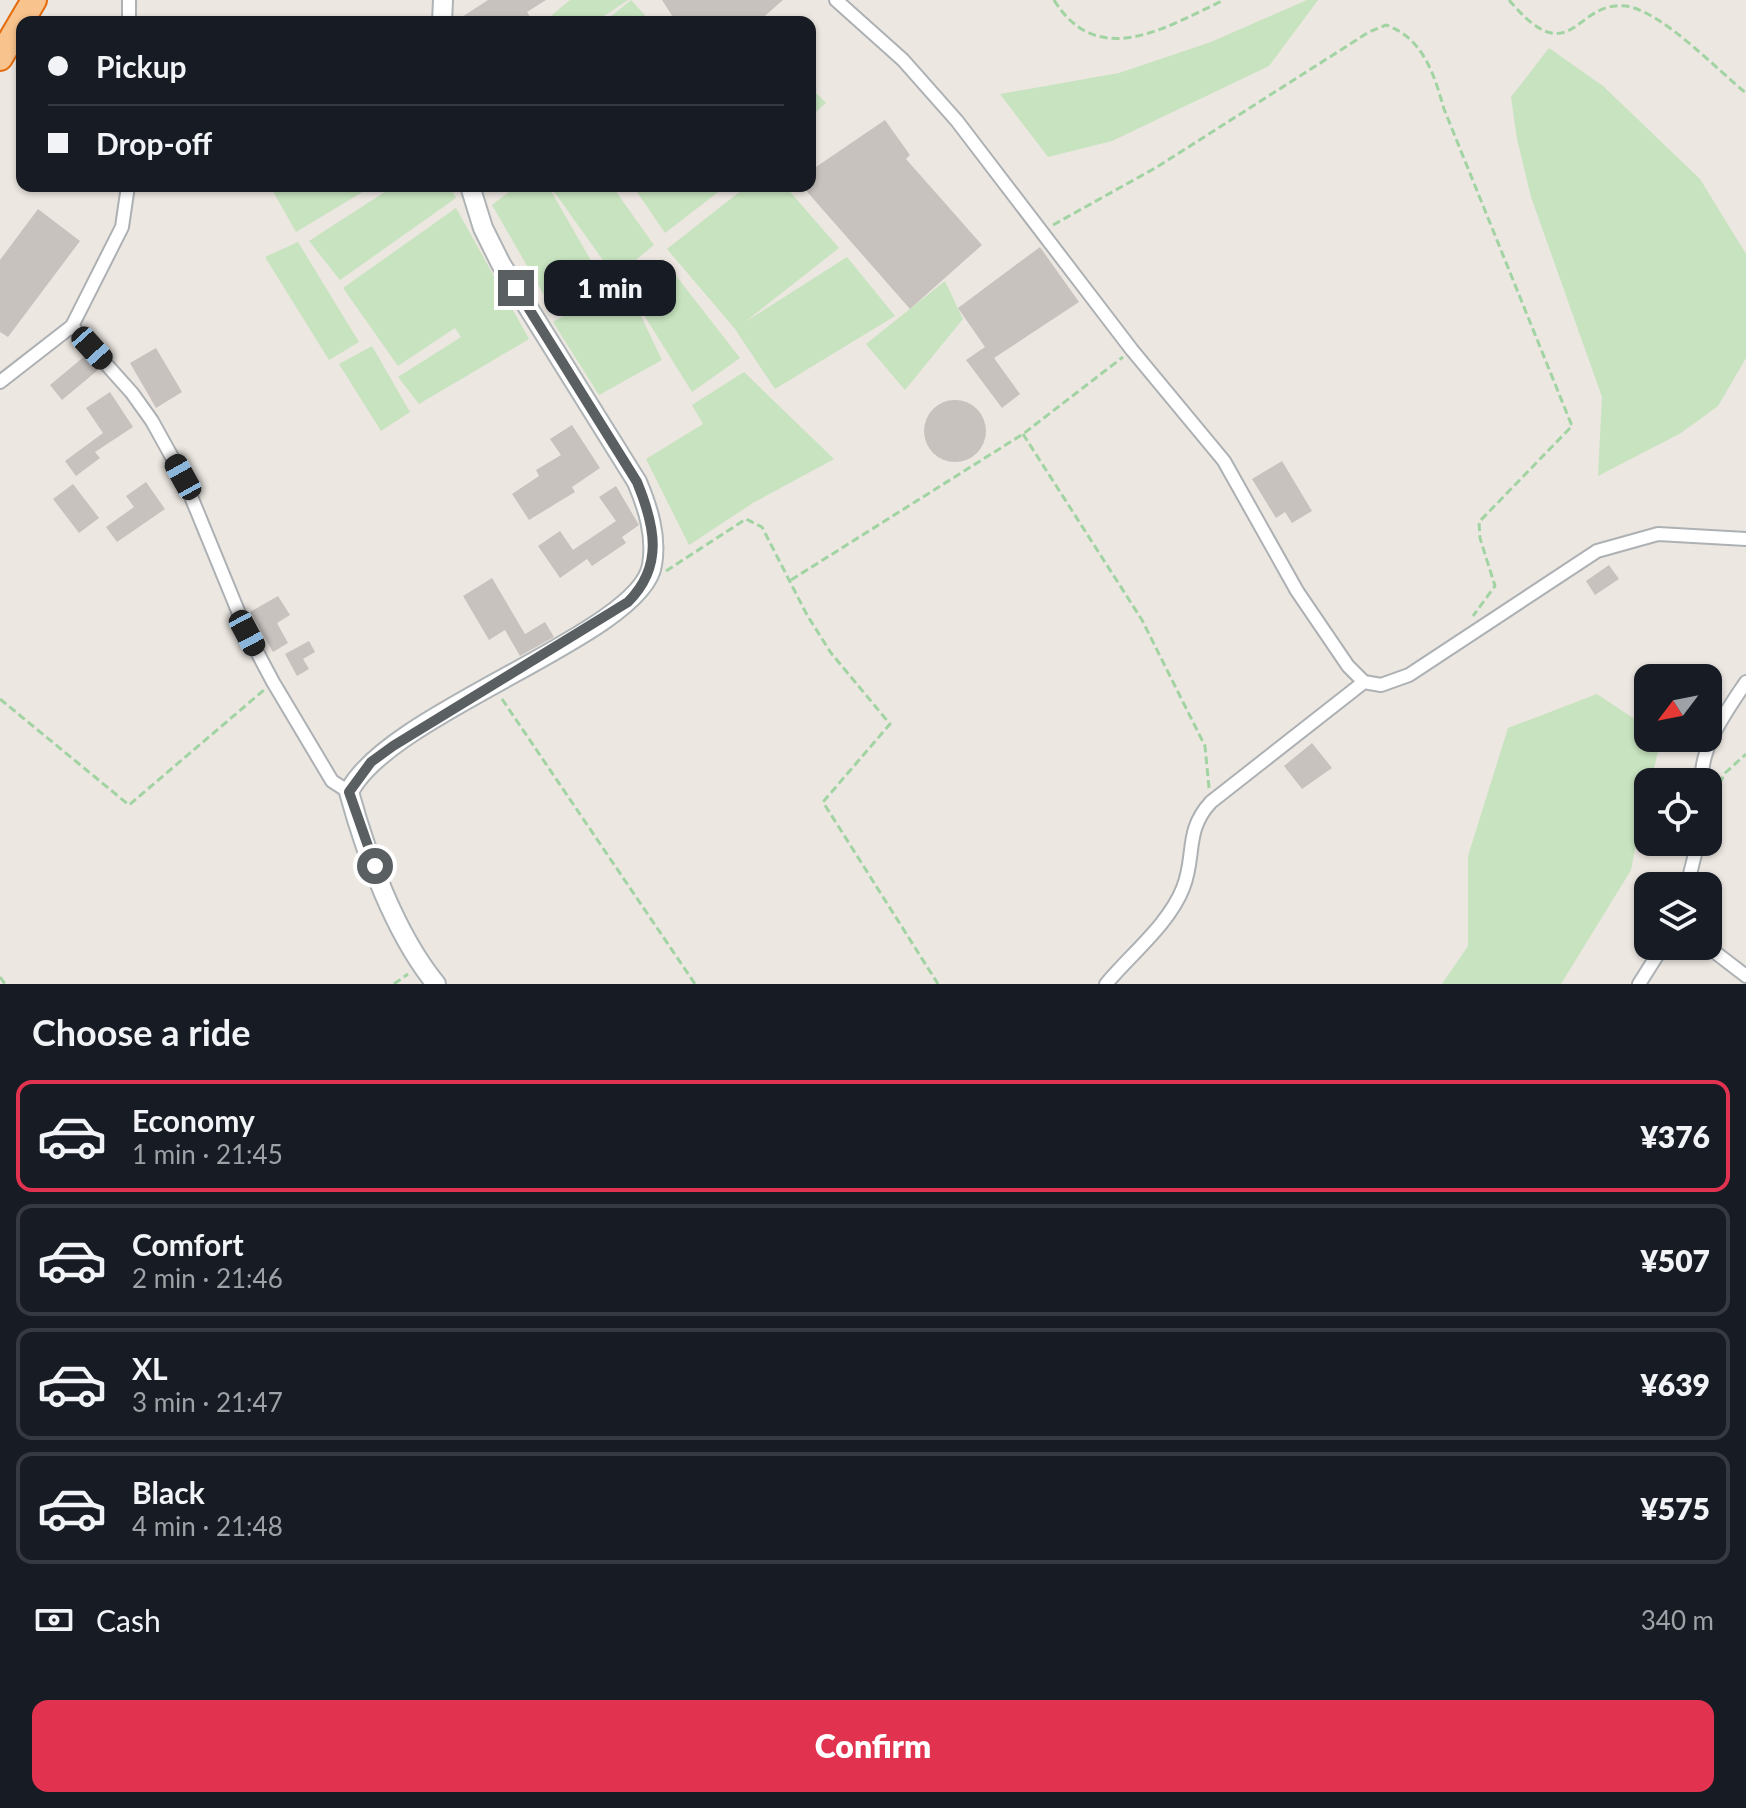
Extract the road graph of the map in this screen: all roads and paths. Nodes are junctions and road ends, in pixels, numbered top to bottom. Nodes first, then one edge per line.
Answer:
1 (836, 0) edge
2 (1054, 0) edge
3 (1224, 0) edge
4 (1509, 0) edge
5 (16, 31) edge
6 (0, 58) edge
7 (1746, 93) edge
8 (127, 192) edge
9 (472, 192) edge
10 (1043, 231) junction
11 (72, 326) junction
12 (1132, 350) junction
13 (0, 382) edge
14 (1023, 434) junction
15 (1746, 539) edge
16 (652, 566) junction
17 (791, 580) junction
18 (1468, 623) dead end
19 (273, 682) junction
20 (1364, 682) junction
21 (1746, 682) edge
22 (493, 684) junction
23 (0, 699) edge
24 (1746, 754) edge
25 (1704, 768) edge
26 (1722, 779) edge
27 (349, 792) junction
28 (1211, 802) junction
29 (1722, 958) edge
30 (1654, 960) edge
31 (1746, 976) edge
32 (0, 977) edge
33 (5, 984) edge
34 (436, 984) edge
35 (695, 984) edge
36 (938, 984) edge
37 (1106, 984) edge
38 (1639, 984) edge

1 - 10 street
2 - 3 path
4 - 7 path
5 - 6 highway
8 - 11 street
9 - 16 street
10 - 12 street
10 - 18 path
11 - 13 street
11 - 19 street
12 - 14 path
12 - 20 street
14 - 17 path
14 - 28 path
15 - 20 street
16 - 17 path
16 - 22 street
17 - 36 path
19 - 23 path
19 - 27 street
20 - 28 street
21 - 25 street
22 - 27 street
22 - 35 path
24 - 26 path
27 - 34 street
28 - 37 street
29 - 31 street
30 - 38 street
32 - 33 path

